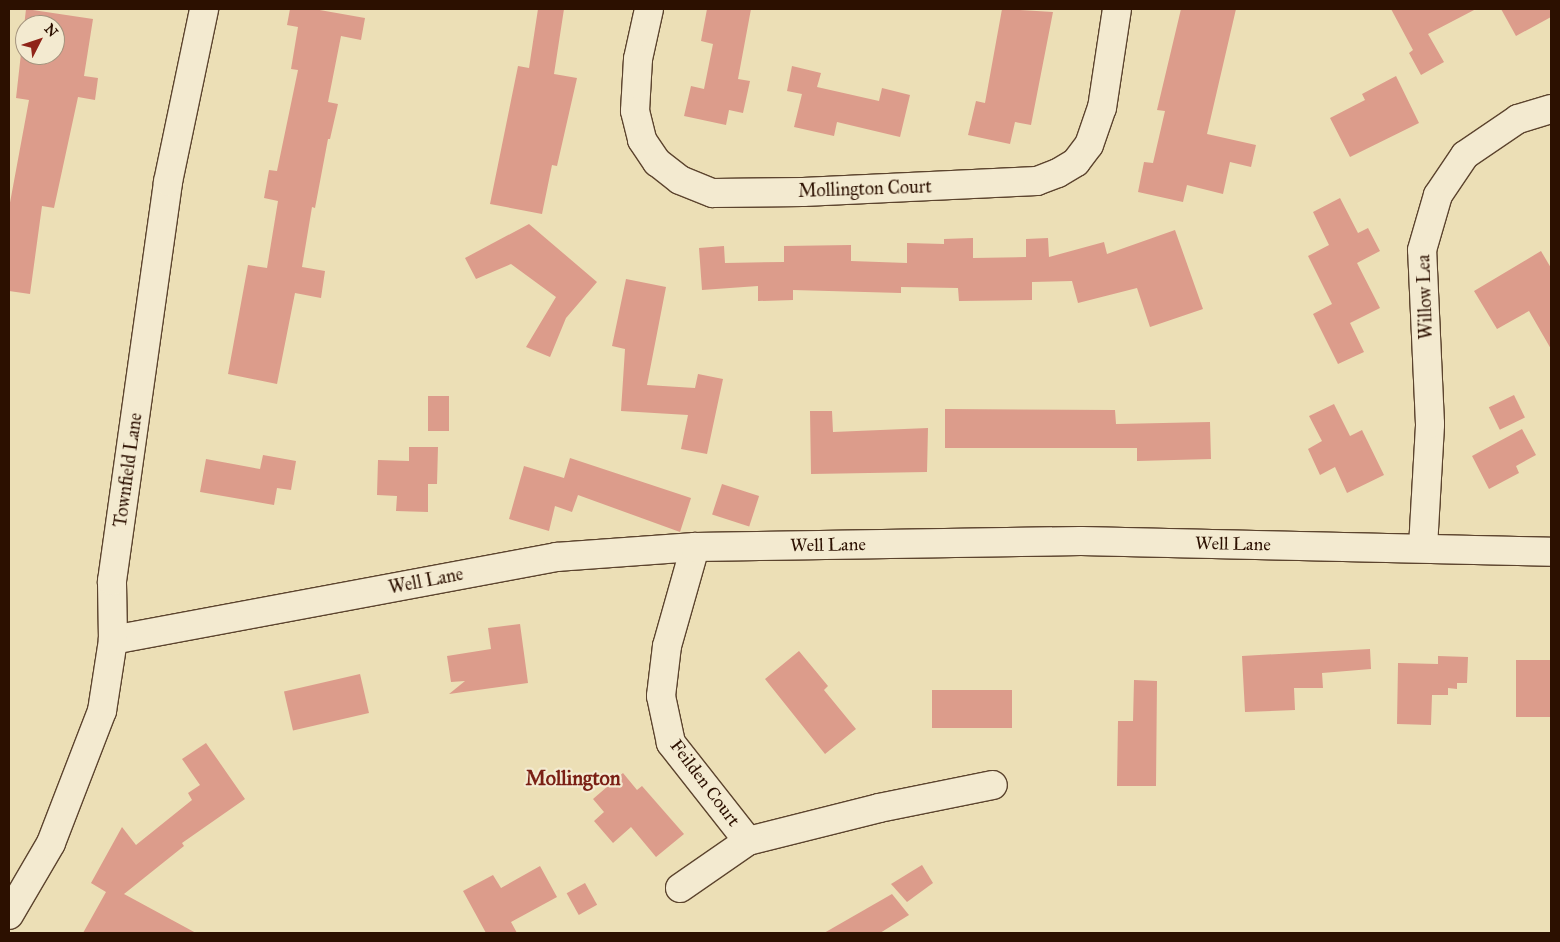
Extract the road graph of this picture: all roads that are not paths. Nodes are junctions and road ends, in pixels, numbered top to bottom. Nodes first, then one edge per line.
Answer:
1 (204, 9) edge
2 (649, 9) edge
3 (1117, 9) edge
4 (1551, 109) edge
5 (695, 547) junction
6 (1423, 547) junction
7 (1551, 552) edge
8 (113, 640) junction
9 (993, 785) dead end
10 (748, 841) junction
11 (680, 888) dead end
12 (9, 915) edge

1 - 8 street, Townfield Lane
2 - 3 street, Mollington Court
4 - 6 street, Willow Lea
5 - 6 street, Well Lane
5 - 8 street, Well Lane
5 - 10 street, Feilden Court
6 - 7 street, Well Lane
8 - 12 street, Townfield Lane
9 - 10 street, Feilden Court
10 - 11 street, Feilden Court

